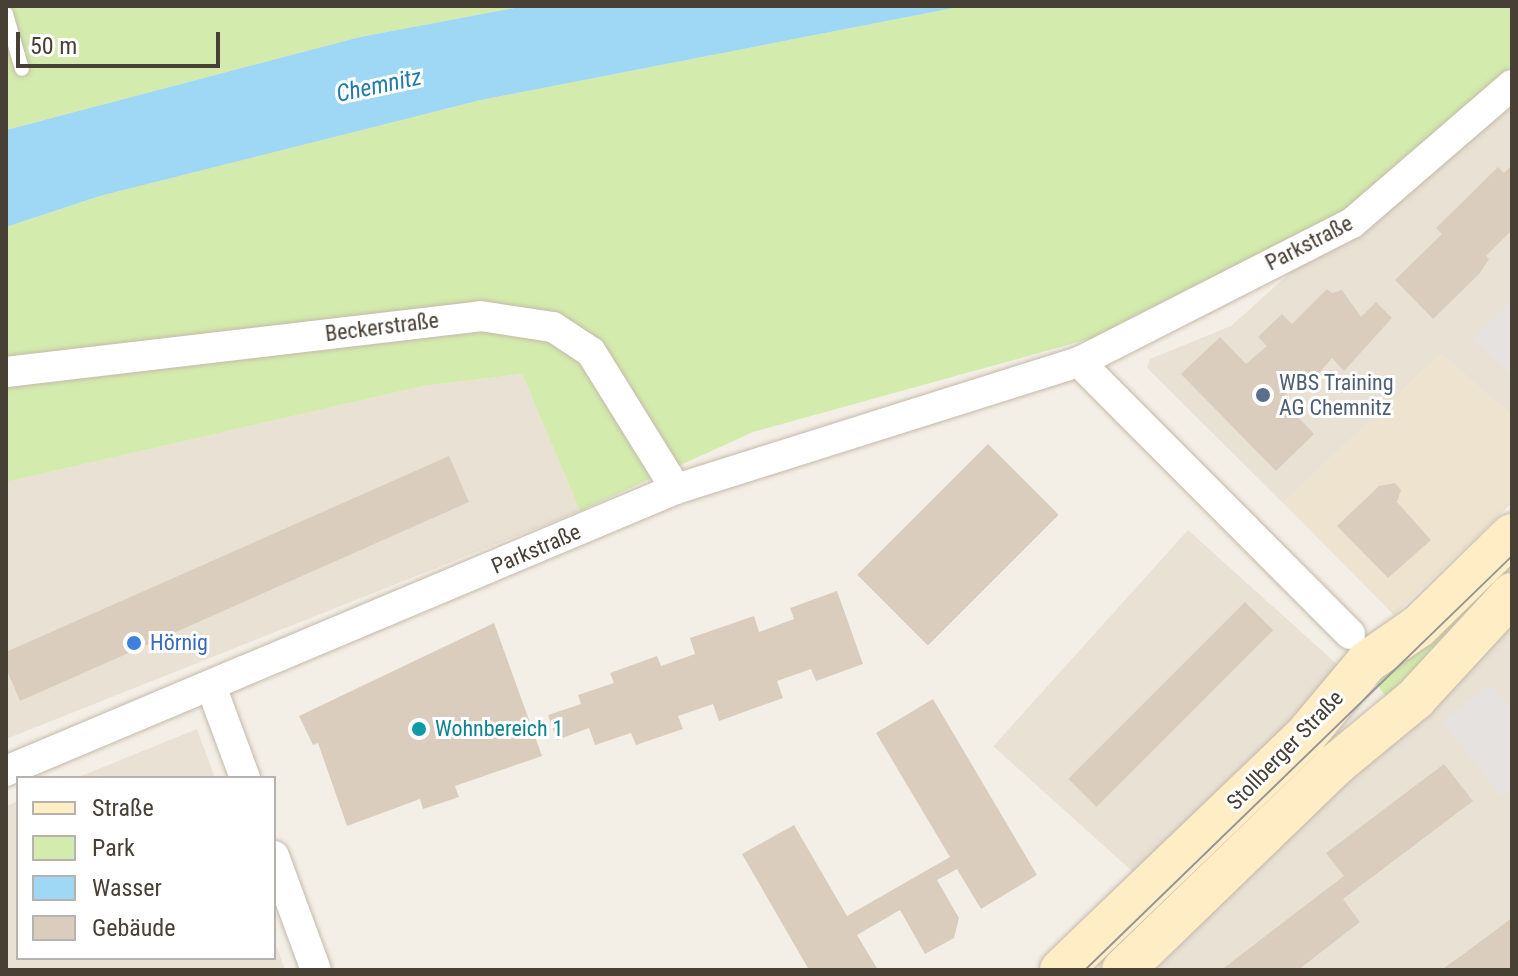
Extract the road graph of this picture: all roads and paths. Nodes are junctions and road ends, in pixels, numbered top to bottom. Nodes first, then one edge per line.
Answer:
1 (6, 14) edge
2 (22, 69) dead end
3 (1512, 85) edge
4 (1079, 362) junction
5 (6, 372) edge
6 (676, 489) junction
7 (1512, 535) edge
8 (1512, 594) edge
9 (1350, 634) dead end
10 (211, 686) junction
11 (6, 771) edge
12 (244, 776) edge
13 (276, 861) edge
14 (316, 970) edge
15 (1061, 970) edge
16 (1123, 970) edge

1 - 2 lane
3 - 4 street, Parkstraße
4 - 6 street, Parkstraße
4 - 9 street
5 - 6 street, Beckerstraße
6 - 10 street, Parkstraße
7 - 15 main road, Stollberger Straße
8 - 16 main road, Stollberger Straße
10 - 11 street, Parkstraße
10 - 12 street
13 - 14 street

